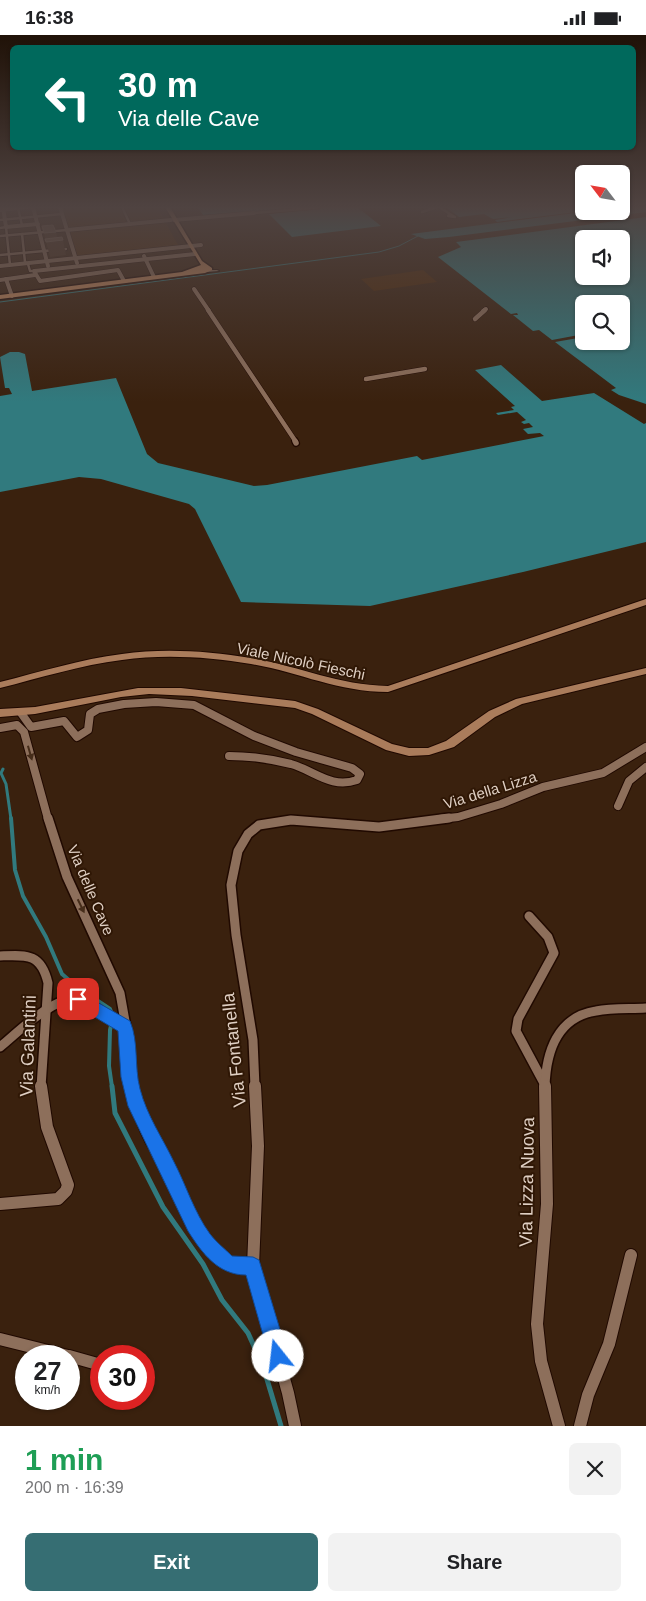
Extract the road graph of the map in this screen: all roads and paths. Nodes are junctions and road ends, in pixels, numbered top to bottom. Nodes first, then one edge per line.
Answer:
1 (40, 272) edge
2 (80, 272) edge
3 (107, 272) edge
4 (119, 272) edge
5 (151, 272) edge
6 (188, 272) edge
7 (35, 273) junction
8 (77, 277) junction
9 (154, 277) junction
10 (6, 279) junction
11 (0, 280) edge
12 (124, 281) junction
13 (83, 286) junction
14 (69, 288) junction
15 (194, 289) dead end
16 (48, 290) junction
17 (12, 296) junction
18 (0, 298) edge
19 (486, 309) dead end
20 (475, 319) dead end
21 (426, 369) dead end
22 (366, 379) dead end
23 (296, 443) dead end
24 (646, 602) edge
25 (646, 671) edge
26 (0, 685) edge
27 (0, 713) edge
28 (21, 713) junction
29 (0, 728) edge
30 (646, 747) edge
31 (229, 756) dead end
32 (646, 767) edge
33 (618, 806) dead end
34 (248, 835) joint
35 (529, 916) dead end
36 (0, 956) edge
37 (646, 1008) edge
38 (46, 1010) junction
39 (122, 1025) junction
40 (0, 1047) edge
41 (545, 1085) junction
42 (0, 1203) edge
43 (631, 1255) dead end
44 (253, 1266) junction
45 (0, 1339) edge
46 (24, 1345) edge
47 (295, 1426) edge
48 (559, 1426) edge
49 (580, 1426) edge

1 - 7 street
2 - 8 street
3 - 8 street
4 - 12 street
5 - 9 street
6 - 9 main road
7 - 8 street
7 - 10 street
8 - 13 street
8 - 14 street
9 - 12 main road
10 - 11 street
10 - 17 street
12 - 13 main road
13 - 14 main road
14 - 16 main road
15 - 23 street
16 - 17 main road
16 - 18 main road
17 - 18 main road
19 - 20 street
21 - 22 street
24 - 26 main road, Viale Nicolò Fieschi
25 - 28 main road
27 - 28 main road
28 - 31 street
29 -> 39 street, Via delle Cave
30 - 34 street, Via della Lizza
32 - 33 street
34 - 44 street, Via Fontanella
35 - 41 street
36 - 38 street, Via Galantini
37 - 41 street, Via Lizza Nuova
38 - 39 street
38 - 40 street
38 - 42 street, Via Galantini
39 - 44 street, Via delle Cave
41 - 48 street, Via Lizza Nuova
43 - 49 street
44 - 47 street
45 - 46 street

